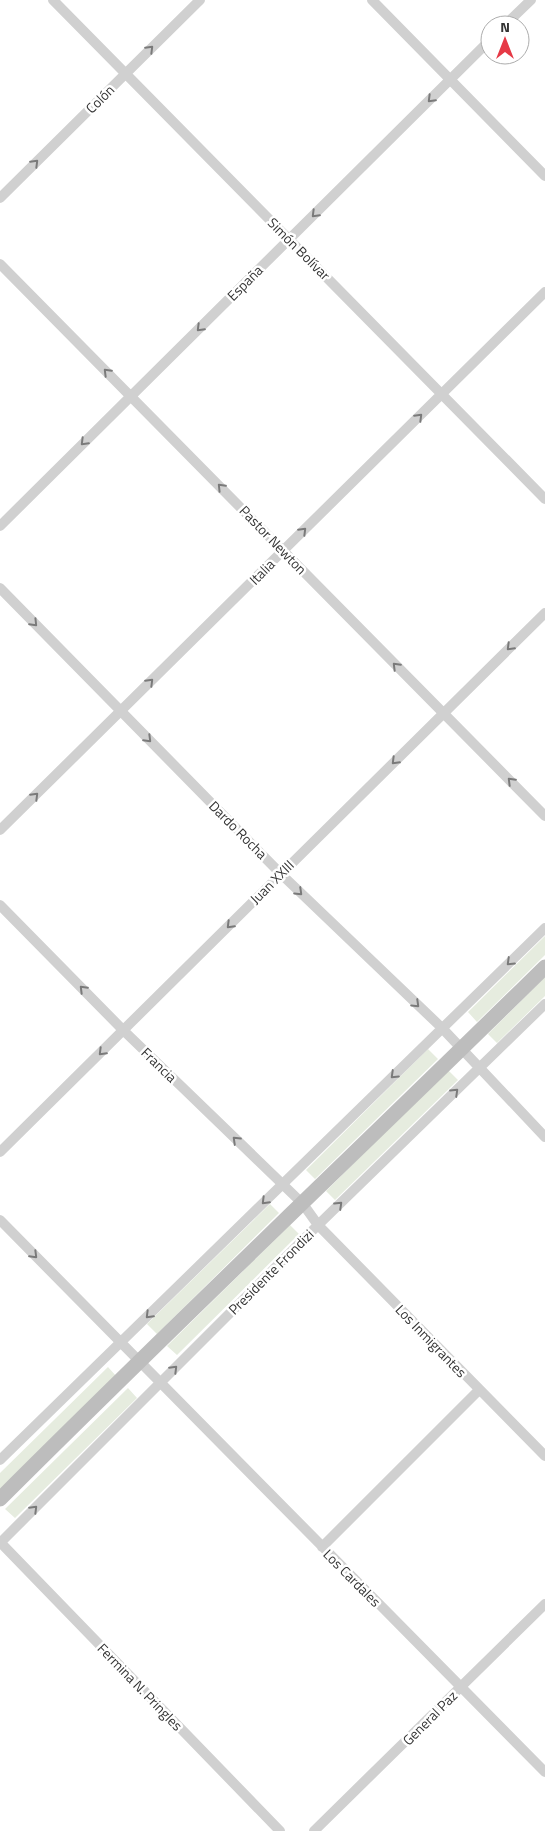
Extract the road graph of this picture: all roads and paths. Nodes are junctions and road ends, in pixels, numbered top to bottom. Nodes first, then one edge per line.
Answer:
1 (53, 0) edge
2 (200, 0) edge
3 (372, 0) edge
4 (531, 0) edge
5 (516, 15) edge
6 (480, 50) edge
7 (125, 74) junction
8 (451, 79) junction
9 (545, 176) edge
10 (0, 198) edge
11 (289, 239) junction
12 (0, 264) edge
13 (545, 292) edge
14 (442, 394) junction
15 (131, 396) junction
16 (545, 499) edge
17 (0, 526) edge
18 (283, 551) junction
19 (0, 588) edge
20 (545, 613) edge
21 (121, 711) junction
22 (443, 713) junction
23 (545, 816) edge
24 (0, 830) edge
25 (281, 874) junction
26 (0, 905) edge
27 (545, 928) edge
28 (545, 967) edge
29 (545, 1004) edge
30 (442, 1028) junction
31 (123, 1030) junction
32 (461, 1050) junction
33 (479, 1069) junction
34 (545, 1137) edge
35 (0, 1152) edge
36 (282, 1184) junction
37 (303, 1204) junction
38 (0, 1220) edge
39 (318, 1225) junction
40 (121, 1343) junction
41 (138, 1360) junction
42 (160, 1383) junction
43 (479, 1390) junction
44 (545, 1456) edge
45 (0, 1460) edge
46 (0, 1499) edge
47 (0, 1543) edge
48 (322, 1547) junction
49 (545, 1604) edge
50 (461, 1687) junction
51 (545, 1772) edge
52 (280, 1831) edge
53 (314, 1831) edge

1 - 7 street, Simón Bolívar
7 -> 2 street, Colón
3 - 8 street
4 - 5 street
6 - 8 street, España
10 -> 7 street, Colón
7 - 11 street, Simón Bolívar
8 - 9 street
8 -> 11 street, España
11 - 14 street, Simón Bolívar
11 -> 15 street, España
15 -> 12 street, Pastor Newton
13 - 14 street, Italia
14 - 16 street, Simón Bolívar
18 -> 14 street, Italia
15 -> 17 street, España
18 -> 15 street, Pastor Newton
21 -> 18 street, Italia
22 -> 18 street, Pastor Newton
19 -> 21 street, Dardo Rocha
20 -> 22 street, Juan XXIII
24 -> 21 street, Italia
21 -> 25 street, Dardo Rocha
23 -> 22 street, Pastor Newton
22 -> 25 street, Juan XXIII
25 -> 30 street, Dardo Rocha
25 -> 31 street, Juan XXIII
31 -> 26 street, Francia
27 -> 30 street
28 - 32 main road, Presidente Frondizi
29 - 33 street, Presidente Frondizi
30 - 32 street, Dardo Rocha
30 -> 36 street
31 -> 35 street, Juan XXIII
36 -> 31 street, Francia
32 - 33 street, Dardo Rocha
32 - 37 main road, Presidente Frondizi
33 - 34 street, Dardo Rocha
39 -> 33 street, Presidente Frondizi
36 - 37 street, Francia
36 -> 40 street
37 - 39 street, Francia
37 - 41 main road, Presidente Frondizi
38 -> 40 street, Los Cardales
42 -> 39 street, Presidente Frondizi
39 - 43 street, Los Inmigrantes
40 - 41 street, Los Cardales
40 - 45 street
41 - 42 street, Los Cardales
41 - 46 main road, Presidente Frondizi
47 -> 42 street, Presidente Frondizi
42 - 48 street, Los Cardales
43 - 44 street, Los Inmigrantes
43 - 48 street
47 - 52 street, Fermina N. Pringles
48 - 50 street, Los Cardales
49 - 50 street, General Paz
50 - 51 street, Los Cardales
50 - 53 street, General Paz

